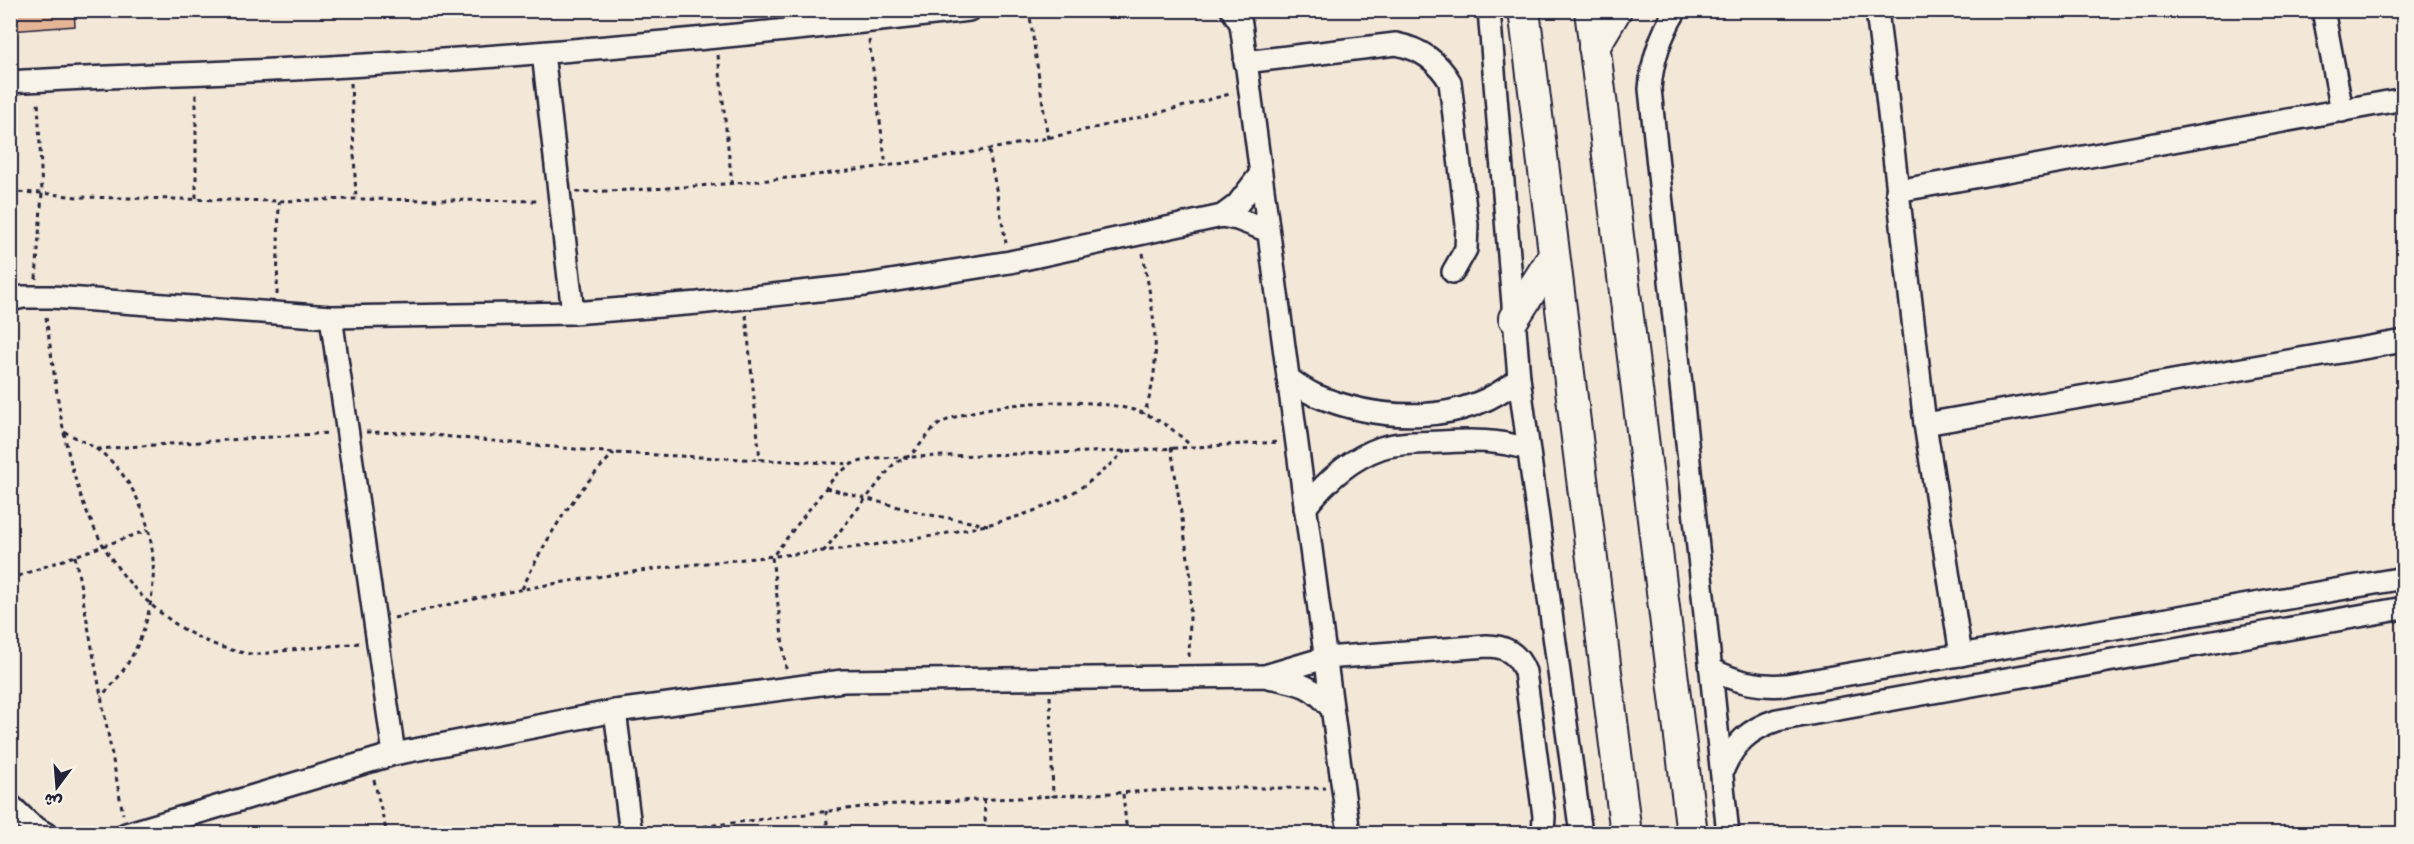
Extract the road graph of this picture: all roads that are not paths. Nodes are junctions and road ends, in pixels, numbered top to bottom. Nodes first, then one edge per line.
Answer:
1 (969, 10) edge
2 (1232, 10) edge
3 (1489, 10) edge
4 (1524, 10) edge
5 (1590, 10) edge
6 (1616, 10) edge
7 (1676, 10) edge
8 (1877, 10) edge
9 (2323, 10) edge
10 (1594, 46) junction
11 (543, 53) junction
12 (1245, 62) junction
13 (10, 82) edge
14 (2403, 99) edge
15 (2342, 111) junction
16 (1260, 175) junction
17 (1897, 191) junction
18 (1222, 216) junction
19 (1268, 231) junction
20 (1553, 257) junction
21 (1453, 272) dead end
22 (10, 300) edge
23 (573, 313) junction
24 (331, 317) junction
25 (1514, 318) junction
26 (2403, 341) edge
27 (1287, 378) junction
28 (1519, 378) junction
29 (1475, 406) junction
30 (1378, 413) junction
31 (1925, 424) junction
32 (1478, 440) junction
33 (1381, 448) junction
34 (1528, 450) junction
35 (1305, 508) junction
36 (2403, 578) edge
37 (2400, 611) edge
38 (1961, 655) junction
39 (1325, 658) junction
40 (1711, 669) junction
41 (1264, 676) junction
42 (1332, 709) junction
43 (615, 711) junction
44 (394, 754) junction
45 (1722, 772) junction
46 (10, 805) edge
47 (126, 833) edge
48 (46, 834) edge
49 (631, 834) edge
50 (1349, 834) edge
51 (1542, 834) edge
52 (1581, 834) edge
53 (1626, 834) edge
54 (1692, 834) edge
55 (1728, 834) edge

1 - 11 street
2 - 12 street
3 - 25 street
4 - 20 street
5 - 10 street
6 - 10 street
7 - 40 street
8 - 17 street
9 - 15 street
10 - 54 street
11 - 13 street
11 - 23 street
12 - 16 street
12 - 21 street
14 - 15 street
15 - 17 street
16 - 18 street
16 - 19 street
17 - 31 street
18 - 19 street
18 - 23 street
19 - 27 street
20 - 25 street
20 - 53 street
22 - 24 street
23 - 24 street
24 - 44 street
25 - 28 street
26 - 31 street
27 - 30 street
27 - 35 street
28 - 29 street
28 - 34 street
29 - 30 street
29 - 32 street
30 - 33 street
31 - 38 street
32 - 33 street
32 - 34 street
33 - 35 street
34 - 52 street
35 - 39 street
36 - 38 street
37 - 45 street
38 - 40 street
39 - 41 street
39 - 42 street
39 - 51 street
40 - 45 street
41 - 42 street
41 - 43 street
42 - 50 street
43 - 44 street
43 - 49 street
44 - 47 street
45 - 55 street
46 - 48 street

